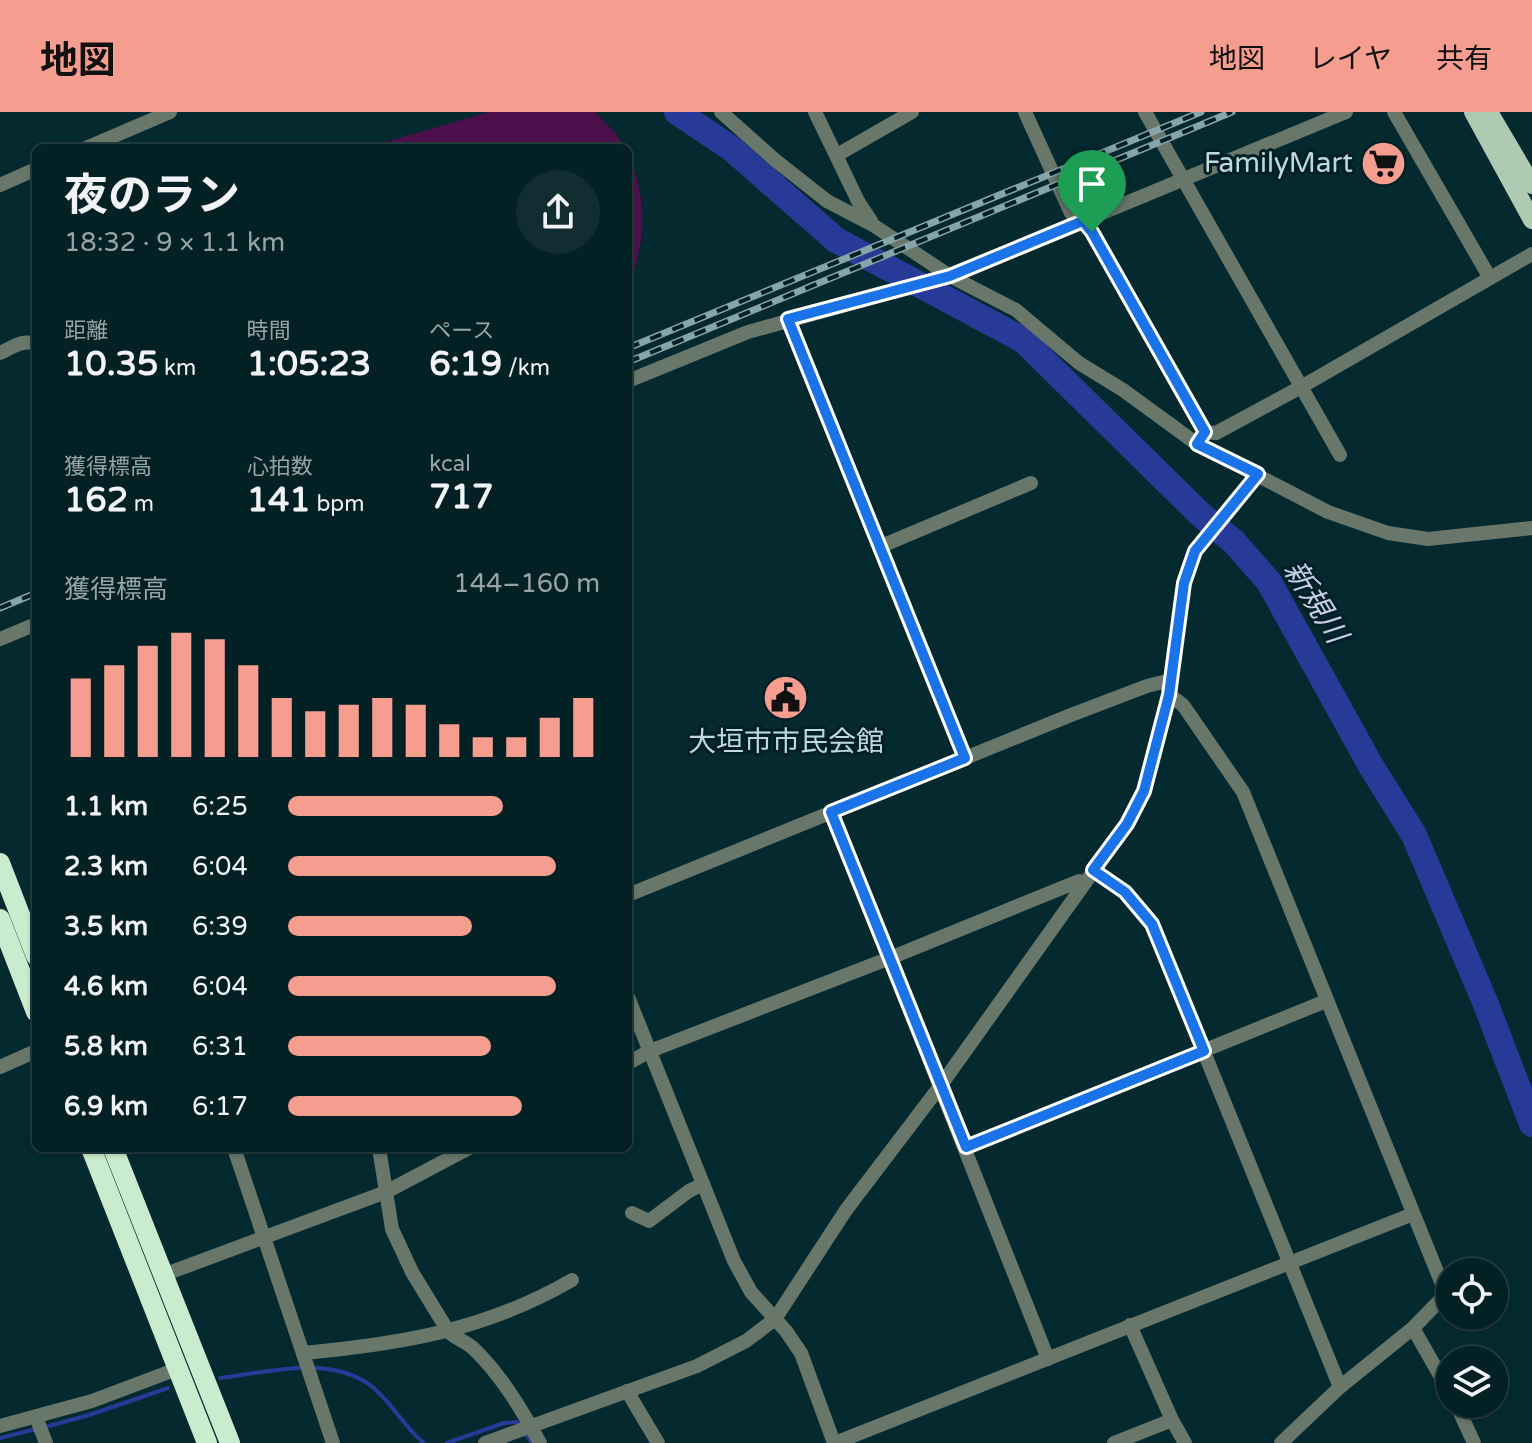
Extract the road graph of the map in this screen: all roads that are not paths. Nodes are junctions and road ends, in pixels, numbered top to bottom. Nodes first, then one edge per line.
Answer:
1 (170, 112) edge
2 (721, 112) edge
3 (815, 112) edge
4 (912, 112) edge
5 (1025, 112) edge
6 (1145, 112) edge
7 (1346, 112) edge
8 (1394, 112) edge
9 (1473, 112) edge
10 (1489, 112) edge
11 (95, 144) edge
12 (837, 155) junction
13 (32, 171) edge
14 (1183, 181) junction
15 (0, 185) edge
16 (1532, 185) edge
17 (1532, 220) edge
18 (1083, 221) junction
19 (873, 225) junction
20 (1531, 258) edge
21 (950, 276) junction
22 (1490, 278) junction
23 (788, 319) junction
24 (32, 342) edge
25 (0, 353) edge
26 (632, 379) edge
27 (1301, 387) junction
28 (1201, 438) junction
29 (1340, 455) dead end
30 (1258, 474) junction
31 (1031, 483) dead end
32 (1532, 528) edge
33 (879, 547) junction
34 (32, 626) edge
35 (0, 639) edge
36 (1170, 687) junction
37 (965, 758) junction
38 (831, 812) junction
39 (0, 863) edge
40 (1093, 870) junction
41 (1083, 883) junction
42 (632, 893) edge
43 (0, 919) edge
44 (32, 946) edge
45 (890, 958) junction
46 (1326, 1001) junction
47 (32, 1002) edge
48 (632, 1007) edge
49 (650, 1051) junction
50 (1204, 1051) junction
51 (32, 1053) edge
52 (632, 1061) edge
53 (0, 1067) edge
54 (941, 1085) junction
55 (966, 1147) junction
56 (93, 1152) edge
57 (115, 1152) edge
58 (235, 1152) edge
59 (380, 1152) edge
60 (461, 1152) edge
61 (703, 1184) junction
62 (386, 1192) junction
63 (632, 1213) dead end
64 (1413, 1214) junction
65 (262, 1237) junction
66 (1288, 1263) junction
67 (163, 1275) junction
68 (572, 1280) dead end
69 (775, 1319) junction
70 (1130, 1325) junction
71 (1413, 1328) junction
72 (448, 1331) junction
73 (303, 1353) junction
74 (1048, 1359) junction
75 (1436, 1368) edge
76 (177, 1369) junction
77 (1340, 1387) junction
78 (627, 1391) junction
79 (36, 1417) junction
80 (1462, 1418) edge
81 (1172, 1420) junction
82 (0, 1426) edge
83 (524, 1435) edge
84 (46, 1443) edge
85 (207, 1443) edge
86 (230, 1443) edge
87 (333, 1443) edge
88 (485, 1443) edge
89 (540, 1443) edge
90 (658, 1443) edge
91 (834, 1443) edge
92 (1114, 1443) edge
93 (1185, 1443) edge
94 (1281, 1443) edge
95 (1474, 1443) edge

1 - 11 street
2 - 19 street
3 - 12 street
4 - 12 street
5 - 18 street
6 - 14 street
7 - 14 street
8 - 22 street
9 - 17 main road
10 - 16 main road
12 - 19 street
13 - 15 street
14 - 18 street
14 - 27 street
18 - 21 street
18 - 28 street
19 - 21 street
20 - 22 street
21 - 23 street
21 - 28 street
22 - 27 street
23 - 26 street
23 - 33 street
24 - 25 street
27 - 28 street
27 - 29 street
28 - 30 street
30 - 32 street
30 - 36 street
31 - 33 street
33 - 37 street
34 - 35 street
36 - 37 street
36 - 40 street
36 - 46 street
37 - 38 street
38 - 42 street
38 - 45 street
39 - 44 highway
40 - 41 street
40 - 50 street
41 - 45 street
41 - 54 street
43 - 47 highway
45 - 49 street
45 - 54 street
46 - 50 street
46 - 64 street
48 - 49 street
49 - 52 street
49 - 61 street
50 - 55 street
50 - 66 street
51 - 53 street
54 - 55 street
54 - 69 street
55 - 74 street
56 - 76 highway
57 - 67 highway
58 - 65 street
59 - 62 street
60 - 62 street
61 - 63 street
61 - 69 street
62 - 65 street
62 - 72 street
64 - 66 street
64 - 71 street
65 - 67 street
65 - 73 street
66 - 70 street
66 - 77 street
67 - 86 highway
68 - 72 street
69 - 78 street
69 - 91 street
70 - 74 street
70 - 81 street
71 - 75 street
71 - 77 street
72 - 73 street
72 - 83 street
73 - 87 street
74 - 91 street
76 - 79 street
76 - 85 highway
77 - 94 street
78 - 83 street
78 - 90 street
79 - 82 street
79 - 84 street
80 - 95 street
81 - 92 street
81 - 93 street
83 - 88 street
83 - 89 street

